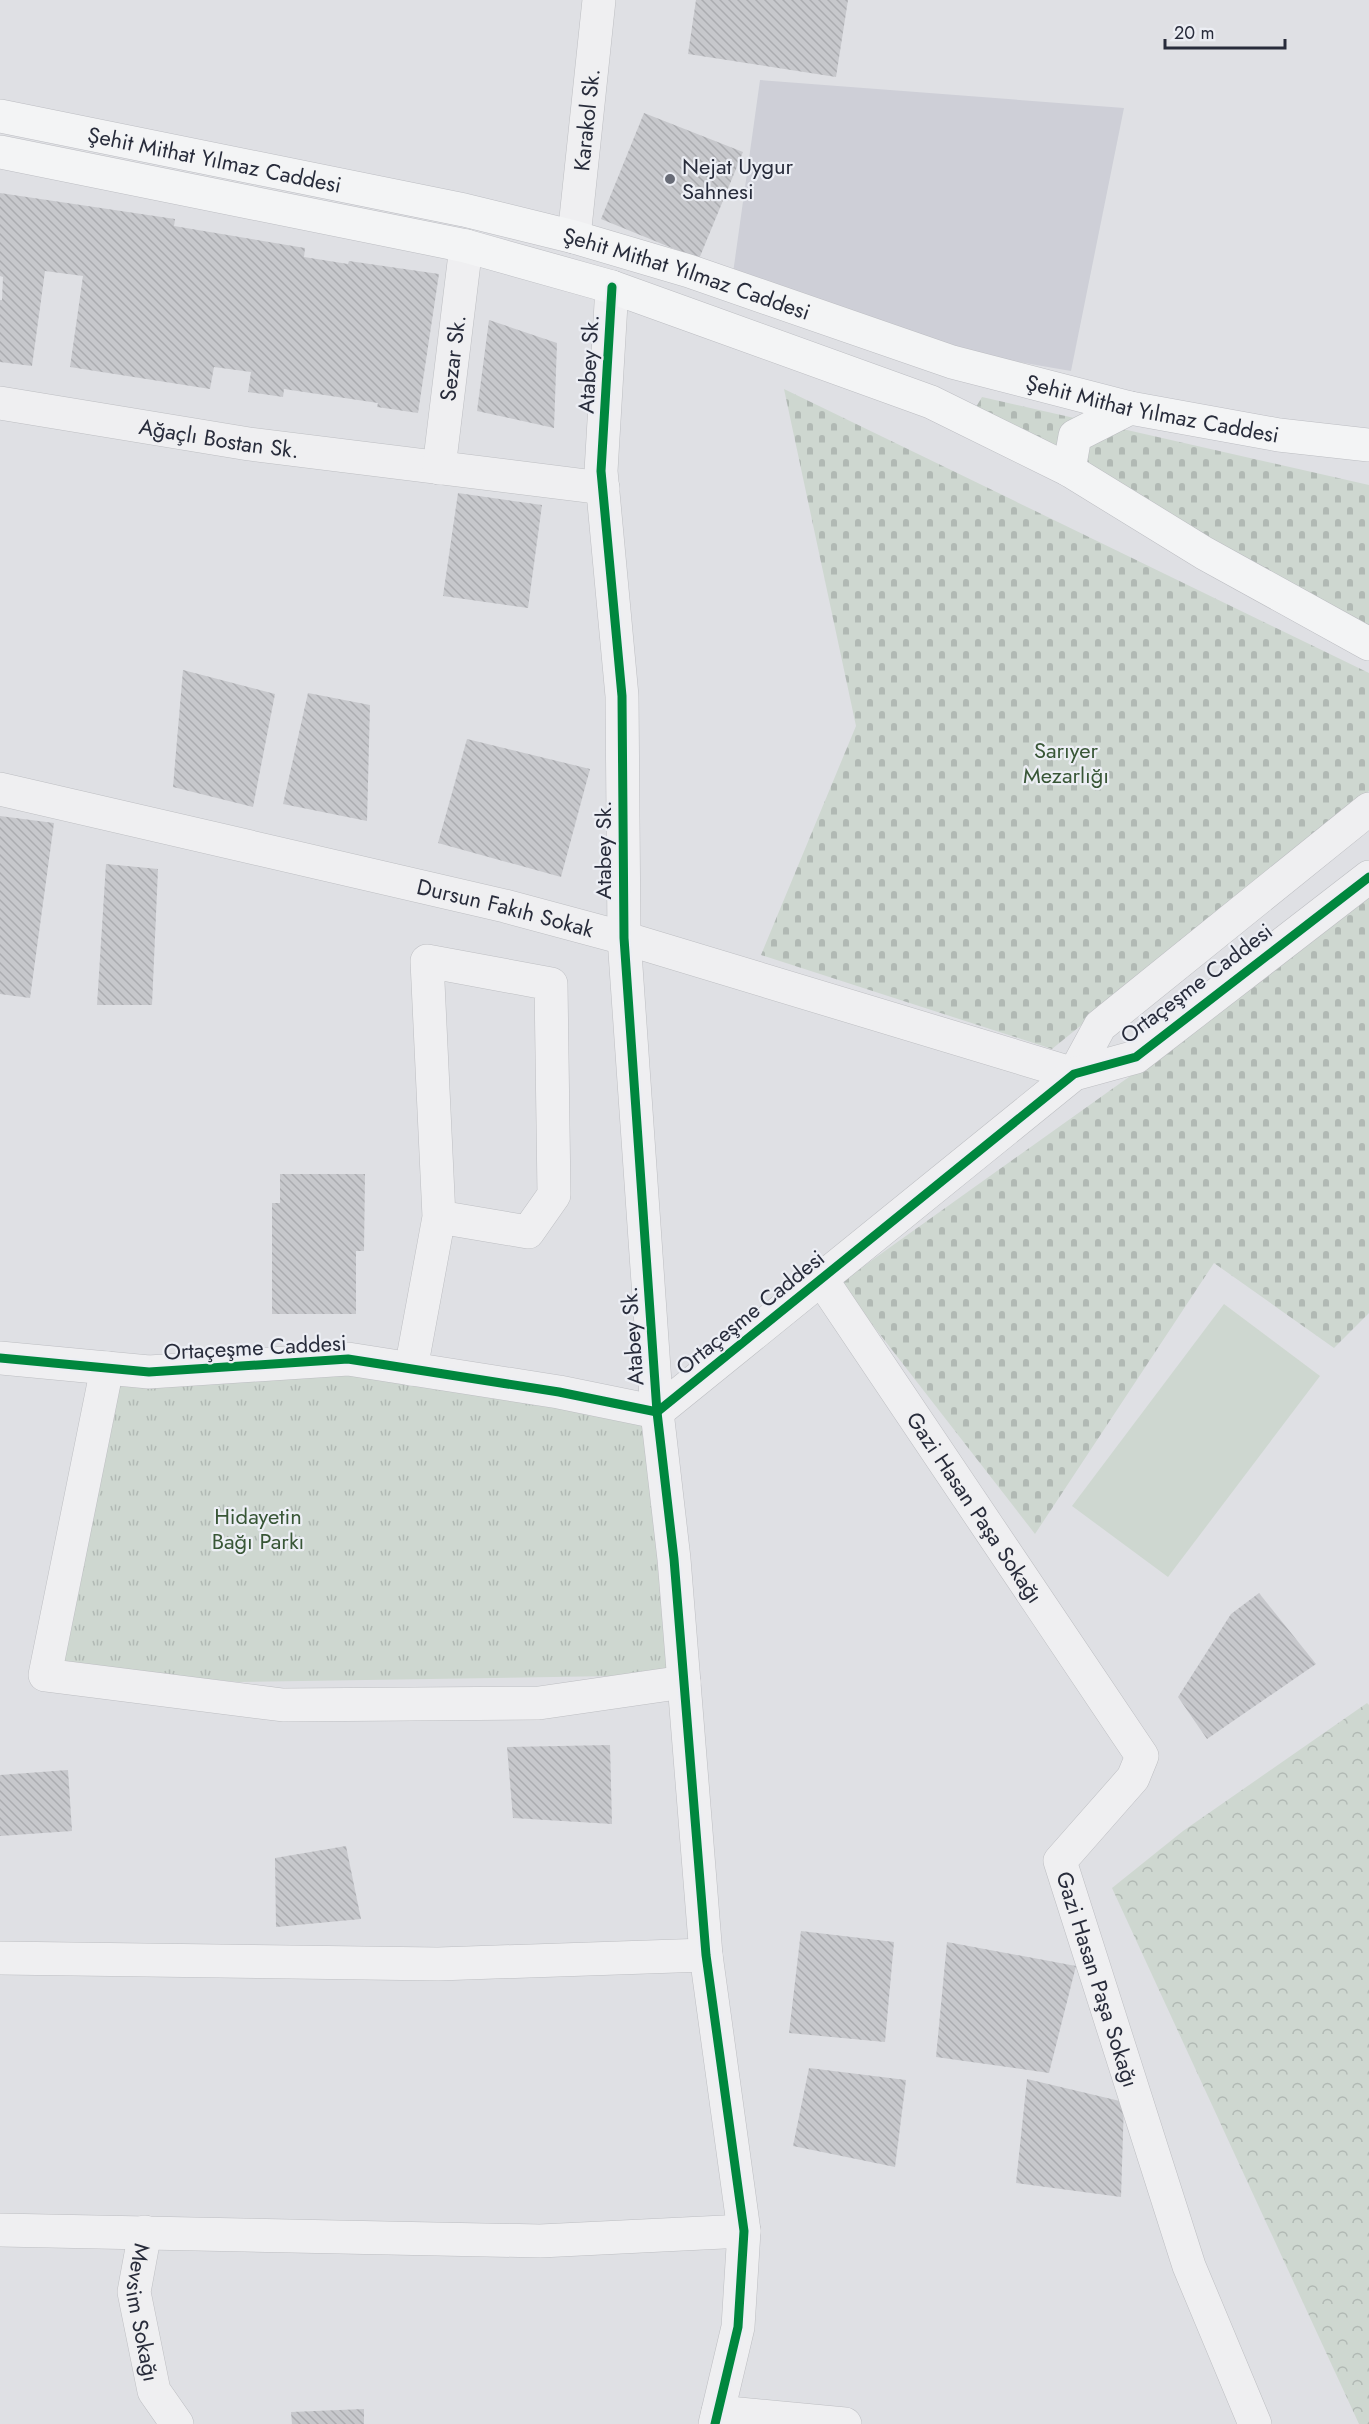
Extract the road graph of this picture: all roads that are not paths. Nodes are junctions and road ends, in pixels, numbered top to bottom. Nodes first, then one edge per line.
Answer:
1 (599, 0) edge
2 (0, 116) edge
3 (0, 152) edge
4 (574, 237) junction
5 (466, 246) junction
6 (612, 287) junction
7 (0, 402) edge
8 (1130, 408) junction
9 (1369, 445) edge
10 (439, 468) junction
11 (1069, 470) junction
12 (603, 488) junction
13 (1369, 644) edge
14 (0, 789) edge
15 (1369, 809) edge
16 (1369, 877) edge
17 (624, 938) junction
18 (1074, 1074) junction
19 (439, 1216) junction
20 (822, 1280) junction
21 (0, 1358) edge
22 (107, 1368) junction
23 (411, 1369) junction
24 (657, 1412) junction
25 (684, 1682) junction
26 (706, 1955) junction
27 (0, 1958) edge
28 (0, 2230) edge
29 (744, 2231) junction
30 (145, 2232) junction
31 (717, 2418) edge
32 (177, 2424) edge
33 (845, 2424) edge
34 (1255, 2424) edge

1 - 4 street, Karakol Sk.
2 - 4 main road, Şehit Mithat Yılmaz Caddesi
3 - 5 main road, Şehit Mithat Yılmaz Caddesi
4 - 8 main road, Şehit Mithat Yılmaz Caddesi
5 - 6 main road, Şehit Mithat Yılmaz Caddesi
5 - 10 street, Sezar Sk.
6 - 11 main road, Şehit Mithat Yılmaz Caddesi
6 - 12 street, Atabey Sk.
7 - 10 street, Ağaçlı Bostan Sk.
8 - 9 main road, Şehit Mithat Yılmaz Caddesi
8 - 11 main road
10 - 12 street, Ağaçlı Bostan Sk.
11 - 13 main road, Şehit Mithat Yılmaz Caddesi
12 - 17 street, Atabey Sk.
14 - 17 street, Dursun Fakıh Sokak
15 - 18 street
16 - 18 street, Ortaçeşme Caddesi
17 - 18 street, Dursun Fakıh Sokak
17 - 24 street, Atabey Sk.
18 - 20 street, Ortaçeşme Caddesi
19 - 19 street
19 - 23 street
20 - 24 street, Ortaçeşme Caddesi
20 - 34 street, Gazi Hasan Paşa Sokağı
21 - 22 street, Ortaçeşme Caddesi
22 - 23 street, Ortaçeşme Caddesi
22 - 25 street
23 - 24 street, Ortaçeşme Caddesi
24 - 25 street, Atabey Sk.
25 - 26 street, Atabey Sk.
26 - 27 street
26 - 29 street, Atabey Sk.
28 - 30 street
29 - 30 street
29 - 31 street, Atabey Sk.
30 - 32 street, Mevsim Sokağı
31 - 33 street

